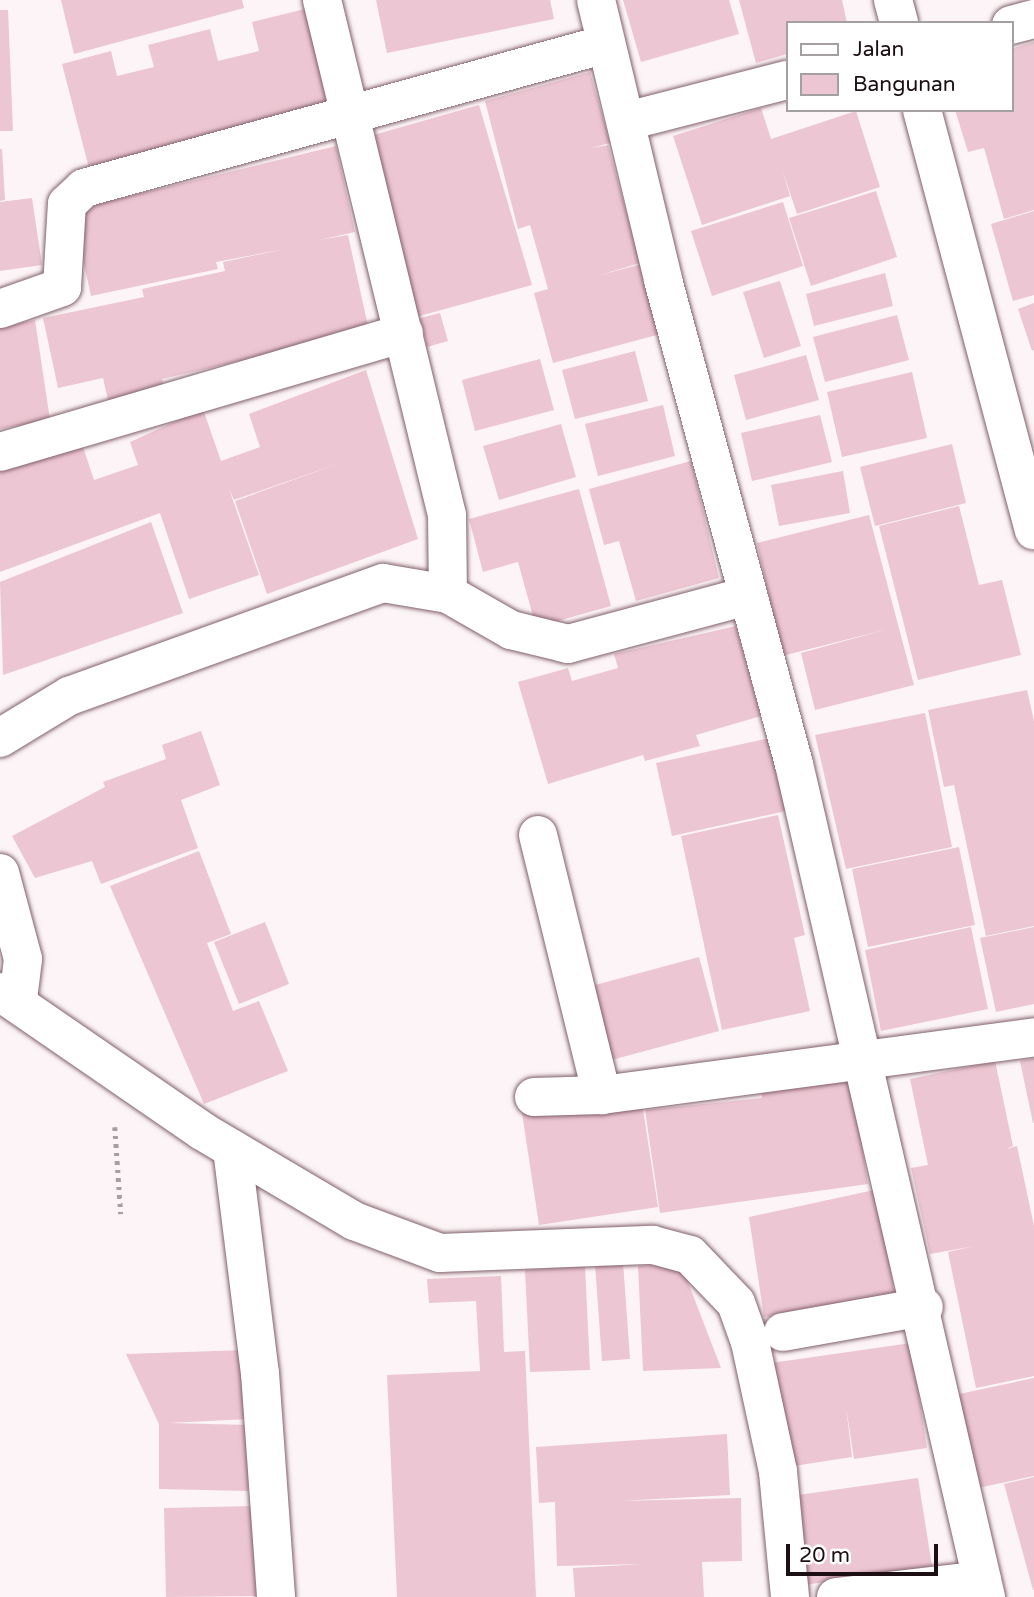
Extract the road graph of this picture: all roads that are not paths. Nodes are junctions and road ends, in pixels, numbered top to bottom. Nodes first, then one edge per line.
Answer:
1 (322, 0) edge
2 (596, 0) edge
3 (893, 0) edge
4 (1034, 19) edge
5 (898, 21) edge
6 (1013, 24) edge
7 (606, 44) junction
8 (786, 80) edge
9 (923, 112) edge
10 (347, 113) junction
11 (627, 121) junction
12 (0, 309) edge
13 (404, 333) junction
14 (0, 452) edge
15 (1034, 530) edge
16 (448, 594) junction
17 (747, 596) junction
18 (0, 738) edge
19 (538, 835) dead end
20 (0, 873) edge
21 (9, 996) edge
22 (1034, 1037) edge
23 (863, 1062) junction
24 (602, 1095) junction
25 (534, 1097) dead end
26 (232, 1149) junction
27 (923, 1307) junction
28 (783, 1332) dead end
29 (984, 1588) edge
30 (276, 1597) edge
31 (790, 1597) edge
32 (836, 1597) edge

1 - 10 street
2 - 7 street
3 - 5 street
4 - 6 street
7 - 10 street
7 - 11 street
8 - 11 street
9 - 15 street
10 - 12 street
10 - 13 street
11 - 17 street
13 - 14 street
13 - 16 street
16 - 17 street
16 - 18 street
17 - 23 street
19 - 24 street
20 - 21 street
21 - 26 street
22 - 23 street
23 - 24 street
23 - 27 street
24 - 25 street
26 - 30 street
26 - 31 street
27 - 28 street
27 - 29 street
29 - 32 street

